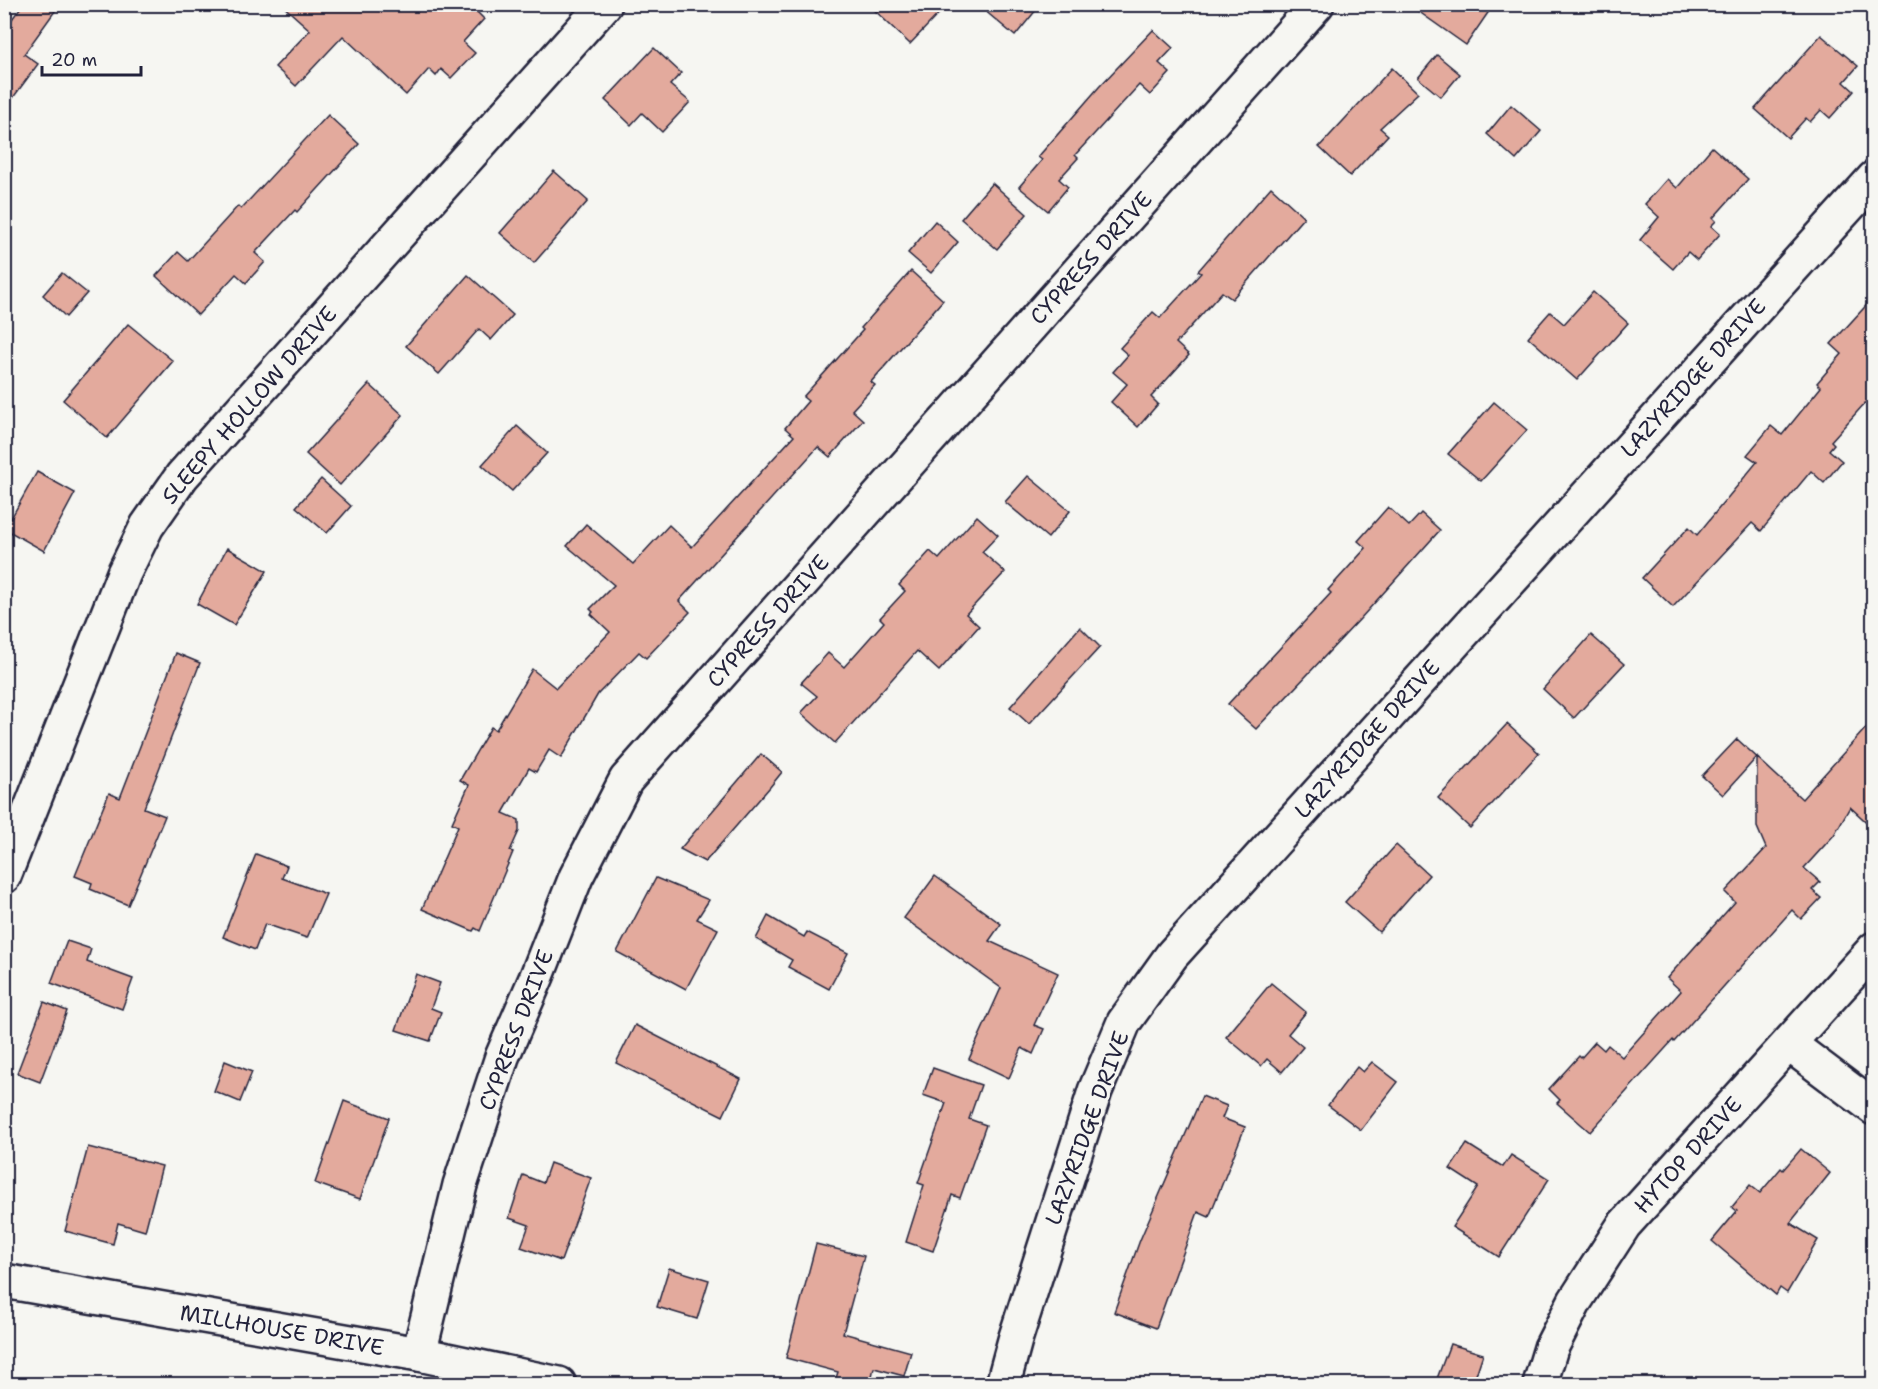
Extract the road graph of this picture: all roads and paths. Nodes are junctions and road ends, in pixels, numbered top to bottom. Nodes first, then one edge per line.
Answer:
1 (605, 4) edge
2 (1317, 4) edge
3 (1874, 178) edge
4 (4, 876) edge
5 (1874, 949) edge
6 (1789, 1044) junction
7 (1874, 1108) edge
8 (4, 1281) edge
9 (419, 1354) junction
10 (559, 1384) edge
11 (1003, 1384) edge
12 (1540, 1384) edge

1 - 4 street, SLEEPY HOLLOW DRIVE
2 - 9 street, CYPRESS DRIVE
3 - 11 street, LAZYRIDGE DRIVE
5 - 6 street, HYTOP DRIVE
6 - 7 street
6 - 12 street, HYTOP DRIVE
8 - 9 street, MILLHOUSE DRIVE
9 - 10 street, MILLHOUSE DRIVE

